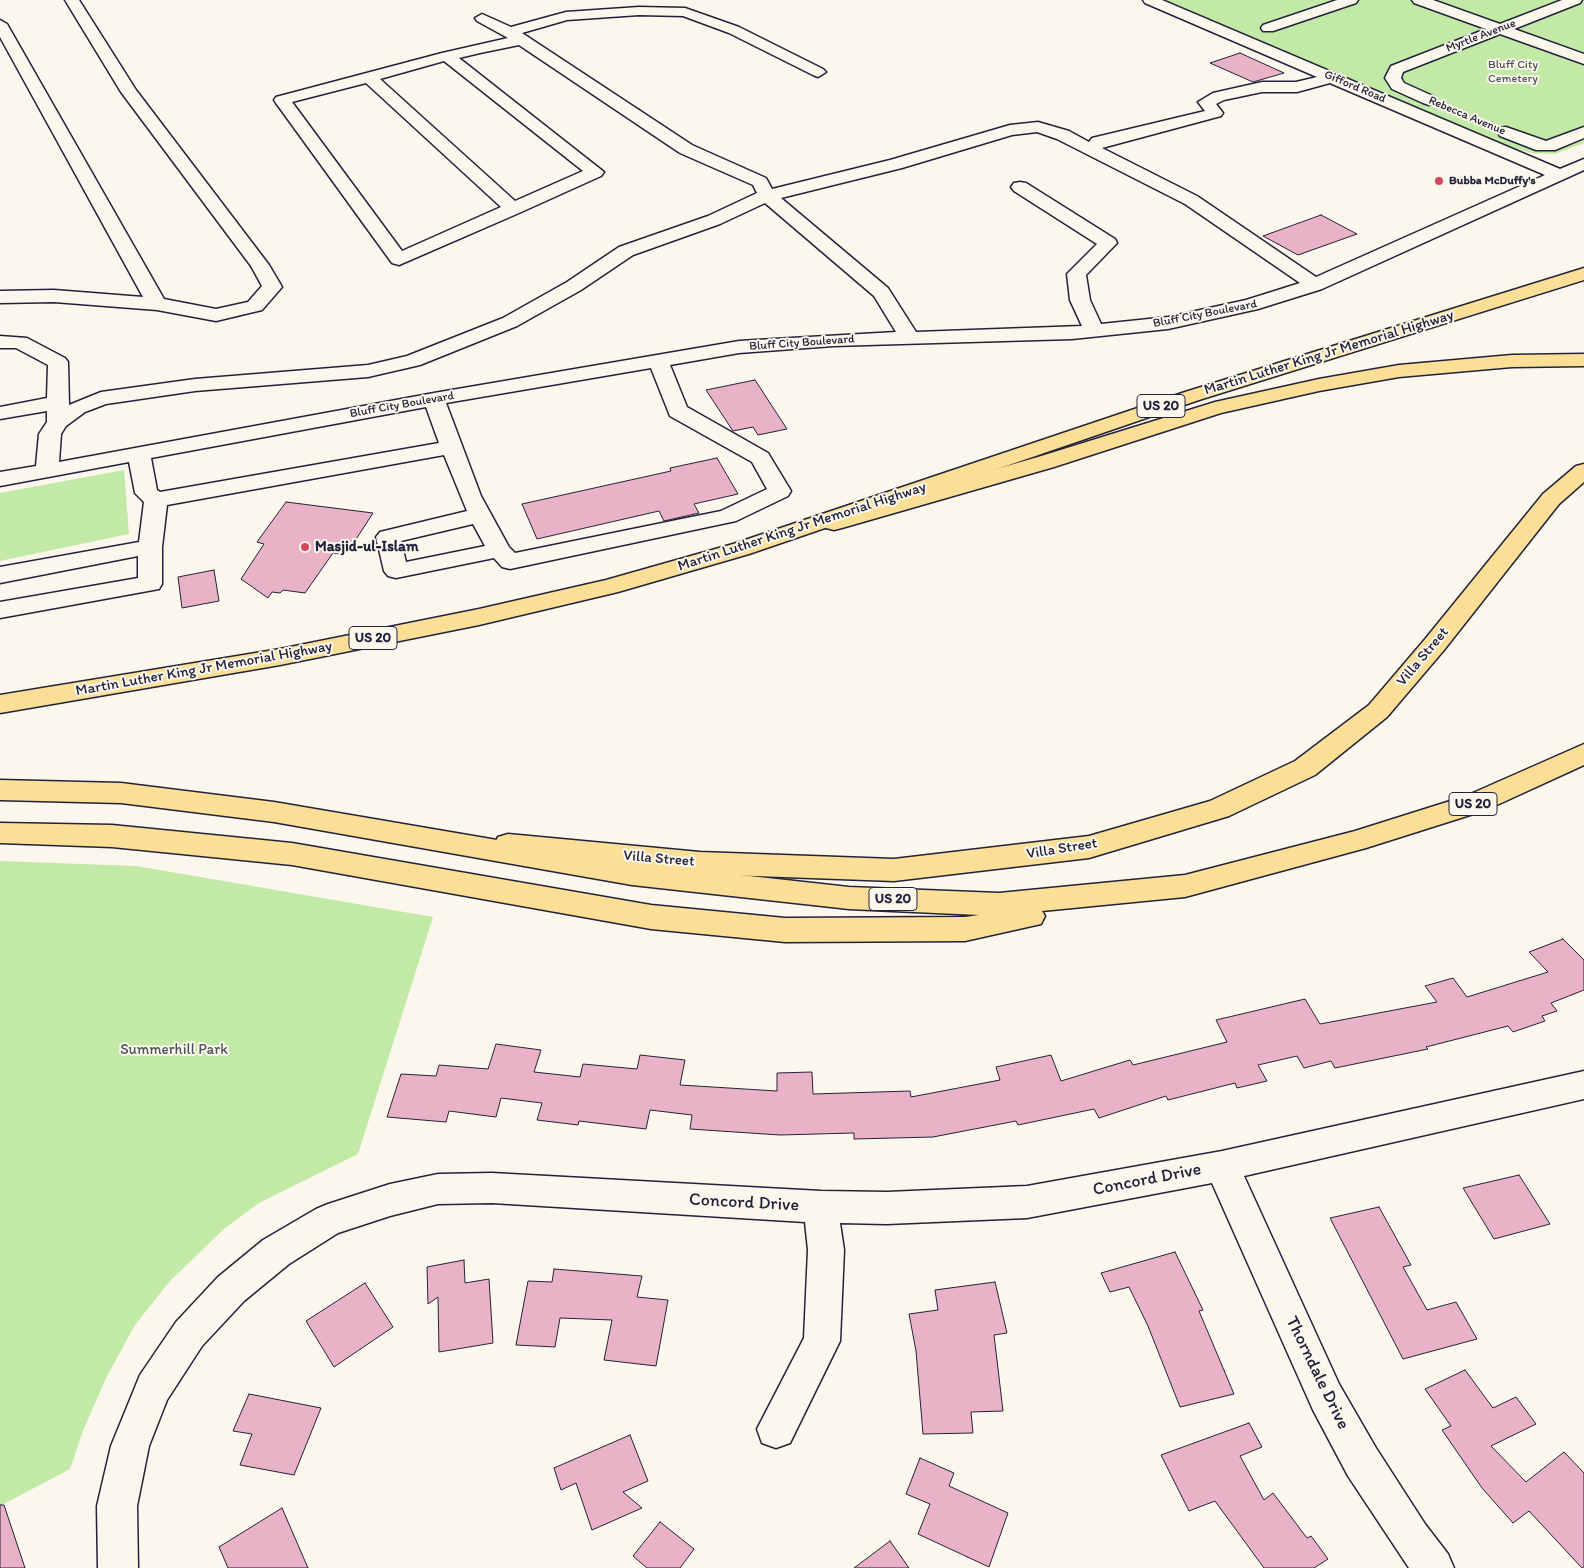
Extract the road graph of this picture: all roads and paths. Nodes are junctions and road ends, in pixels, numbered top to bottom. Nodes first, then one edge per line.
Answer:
1 (72, 0) edge
2 (1150, 0) edge
3 (1351, 0) edge
4 (1420, 0) edge
5 (1575, 0) edge
6 (482, 18) dead end
7 (1268, 28) dead end
8 (1500, 29) junction
9 (2, 33) edge
10 (516, 36) junction
11 (447, 56) junction
12 (1584, 59) edge
13 (818, 72) dead end
14 (369, 77) junction
15 (1333, 77) junction
16 (1393, 78) joint
17 (1448, 108) dead end
18 (1494, 127) dead end
19 (1584, 132) edge
20 (1091, 149) junction
21 (1584, 164) edge
22 (1560, 175) junction
23 (1020, 187) dead end
24 (767, 195) junction
25 (513, 209) junction
26 (1584, 274) edge
27 (1315, 285) junction
28 (0, 296) edge
29 (157, 304) junction
30 (1094, 331) junction
31 (910, 338) junction
32 (0, 342) edge
33 (658, 360) junction
34 (1584, 360) edge
35 (434, 399) junction
36 (0, 413) edge
37 (58, 413) junction
38 (451, 447) junction
39 (139, 454) junction
40 (47, 471) junction
41 (1584, 471) edge
42 (0, 480) edge
43 (156, 500) junction
44 (480, 515) junction
45 (150, 547) junction
46 (741, 549) junction
47 (498, 550) junction
48 (0, 575) edge
49 (0, 610) edge
50 (0, 704) edge
51 (1584, 754) edge
52 (0, 790) edge
53 (0, 832) edge
54 (428, 837) junction
55 (1184, 886) junction
56 (1584, 1085) edge
57 (1222, 1166) junction
58 (821, 1207) junction
59 (776, 1429) dead end
60 (118, 1568) edge
61 (1434, 1568) edge

1 - 29 street
2 - 15 street, Gifford Road
3 - 7 street
4 - 8 street
5 - 8 street, Myrtle Avenue
6 - 10 street
8 - 12 street
8 - 16 street, Myrtle Avenue
9 - 29 street
10 - 11 street
10 - 13 street
10 - 24 street
11 - 14 street
11 - 25 street
14 - 25 street
14 - 25 street
15 - 20 street
15 - 22 street, Gifford Road
16 - 17 street, Rebecca Avenue
18 - 19 street, Rebecca Avenue
20 - 24 street
20 - 27 street
21 - 22 street, Bluff City Boulevard
22 - 27 street, Bluff City Boulevard
23 - 30 street
24 - 31 street
24 - 37 street
26 - 46 main road, Martin Luther King Jr Memorial Highway / US 20
27 - 30 street, Bluff City Boulevard
28 - 29 street
30 - 31 street, Bluff City Boulevard
31 - 33 street, Bluff City Boulevard
32 - 37 street
33 - 35 street, Bluff City Boulevard
33 - 47 street
34 - 46 main road
35 - 38 street
35 - 39 street, Bluff City Boulevard
36 - 37 street
37 - 40 street
38 - 43 street
38 - 44 street
39 - 40 street, Bluff City Boulevard
39 - 43 street
40 - 42 street, Bluff City Boulevard
41 - 54 main road, Villa Street
43 - 45 street
44 - 47 street
44 - 47 street
45 - 48 street
45 - 49 street
46 - 50 main road, Martin Luther King Jr Memorial Highway / US 20
51 - 55 main road, US 20
52 - 54 main road, US 20
53 - 55 main road
54 - 55 main road, US 20
56 - 57 street, Concord Drive
57 - 58 street, Concord Drive
57 - 61 street, Thorndale Drive
58 - 59 street
58 - 60 street, Concord Drive

